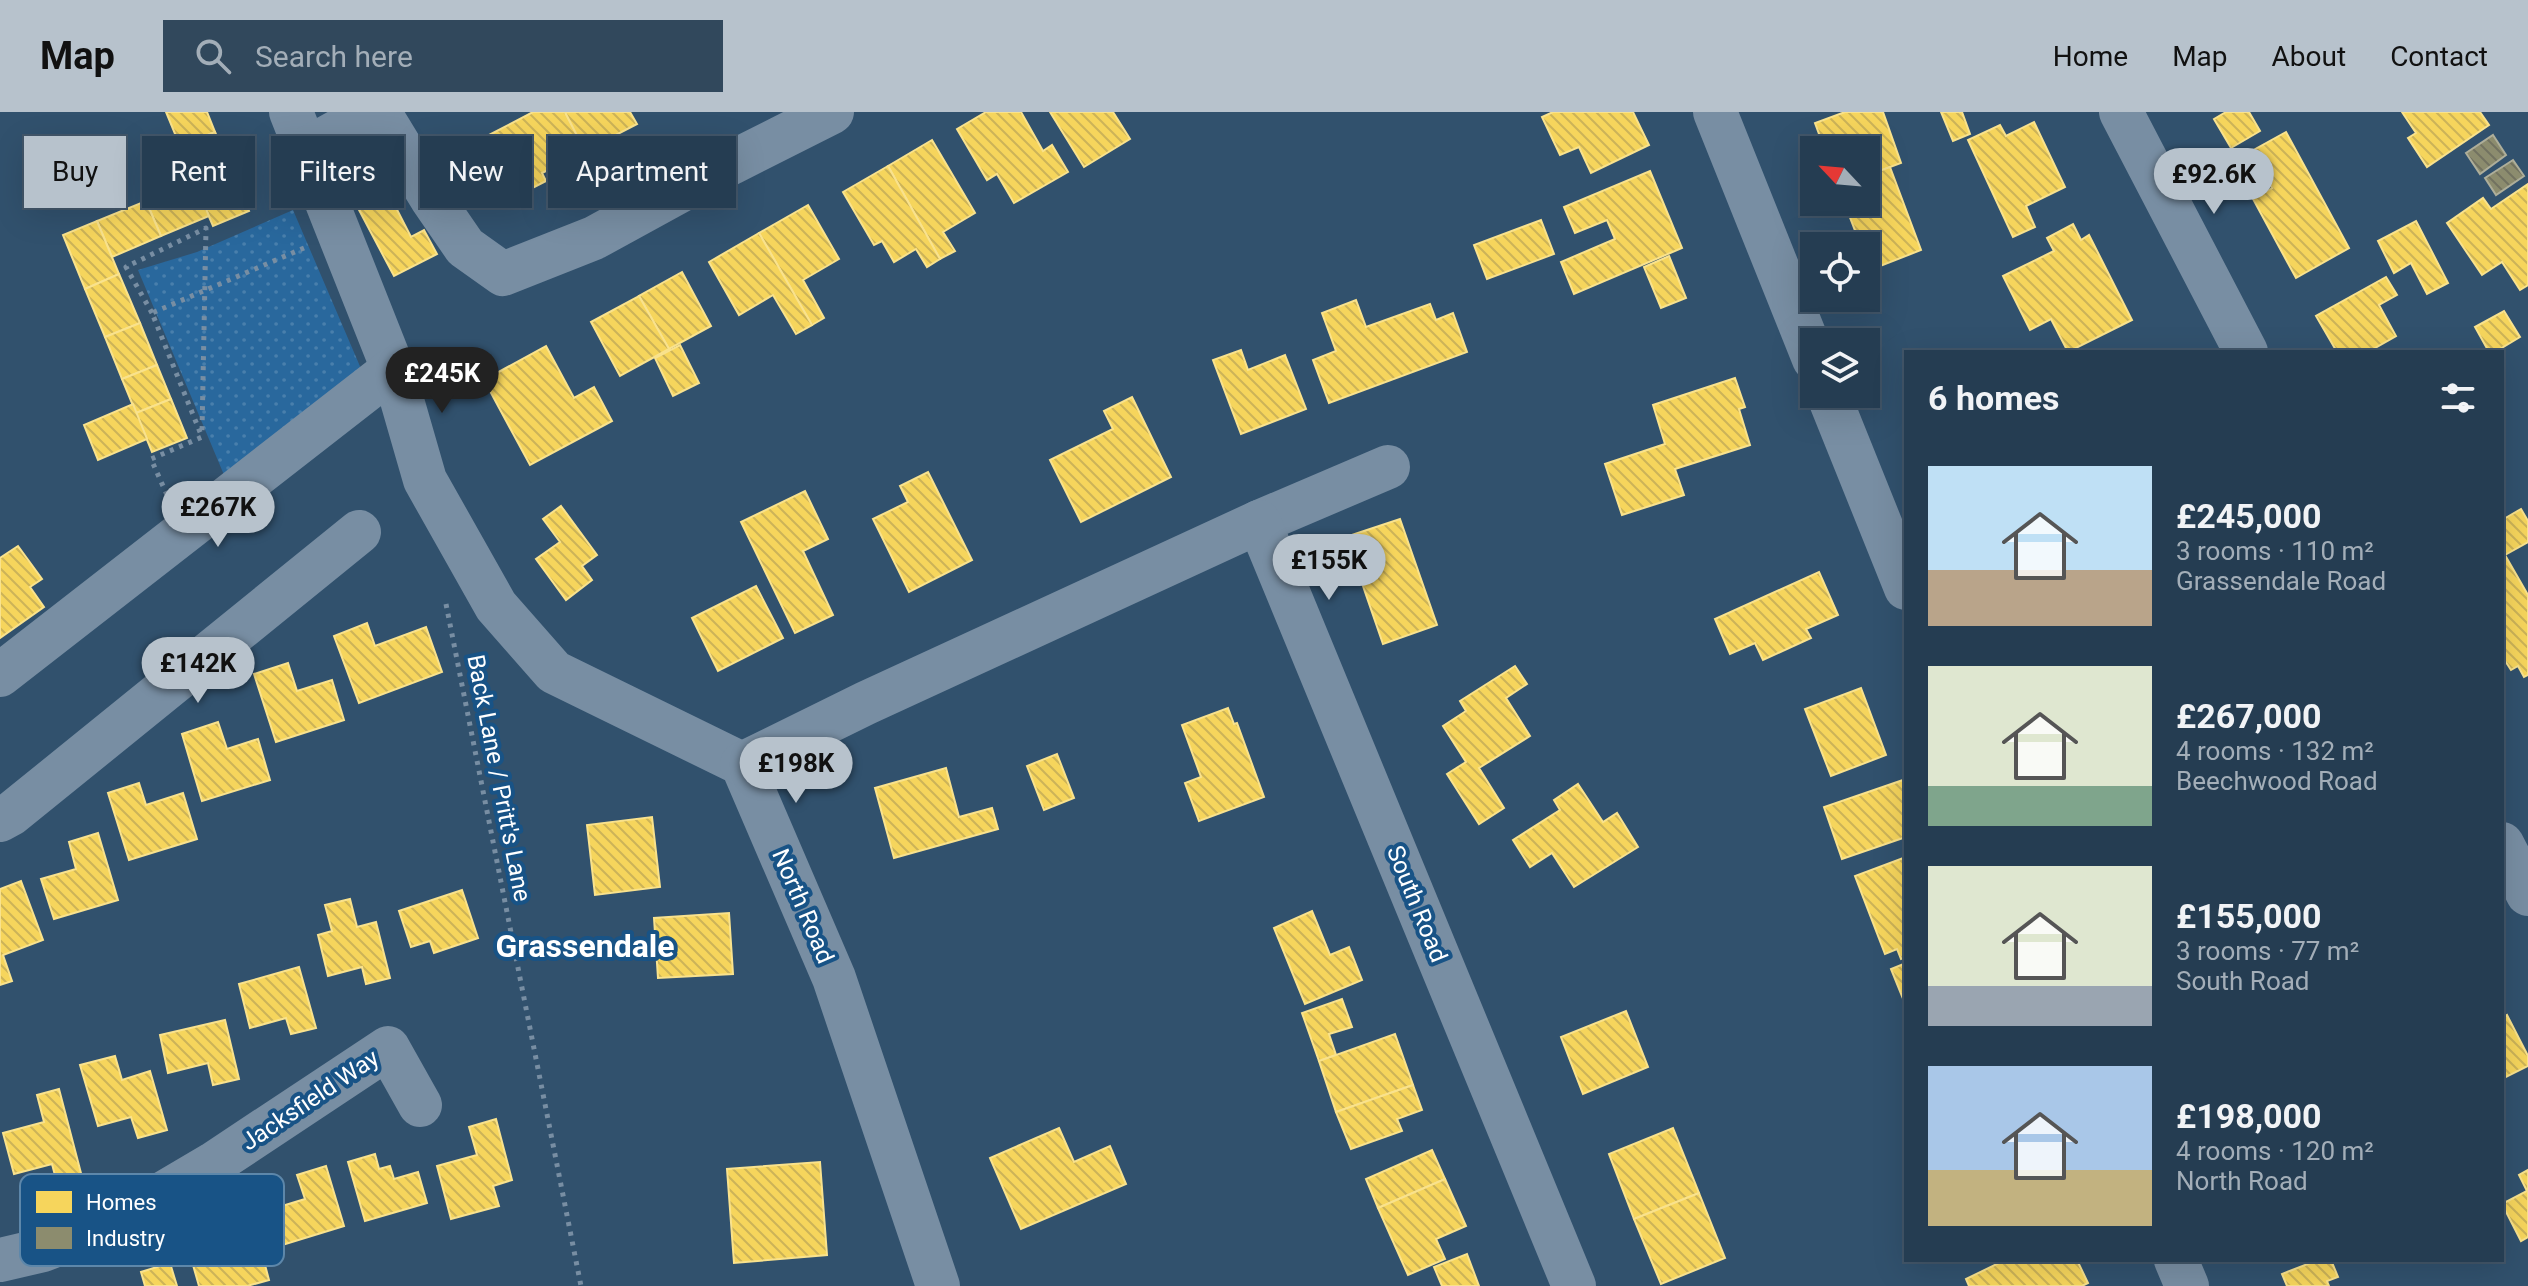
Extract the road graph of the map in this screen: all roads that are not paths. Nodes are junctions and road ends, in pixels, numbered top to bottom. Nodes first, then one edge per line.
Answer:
1 (376, 112) edge
2 (832, 112) edge
3 (1715, 112) edge
4 (2121, 112) edge
5 (300, 130) edge
6 (1802, 328) edge
7 (2245, 350) edge
8 (393, 369) junction
9 (1834, 408) edge
10 (1388, 467) dead end
11 (1259, 522) junction
12 (359, 532) dead end
13 (1904, 583) edge
14 (0, 675) edge
15 (742, 764) junction
16 (0, 820) edge
17 (2504, 848) edge
18 (2528, 894) edge
19 (420, 1105) dead end
20 (196, 1174) edge
21 (20, 1255) edge
22 (0, 1260) edge
23 (2177, 1262) edge
24 (938, 1286) edge
25 (1574, 1286) edge
26 (2187, 1286) edge

1 - 2 street
1 - 5 street
3 - 6 street
4 - 7 street
5 - 8 street
8 - 14 street
8 - 15 street
9 - 13 street
10 - 11 street
11 - 15 street
11 - 25 street, South Road
12 - 16 street
15 - 24 street, North Road
17 - 18 street
19 - 20 street, Jacksfield Way
21 - 22 street, Jacksfield Way
23 - 26 street

